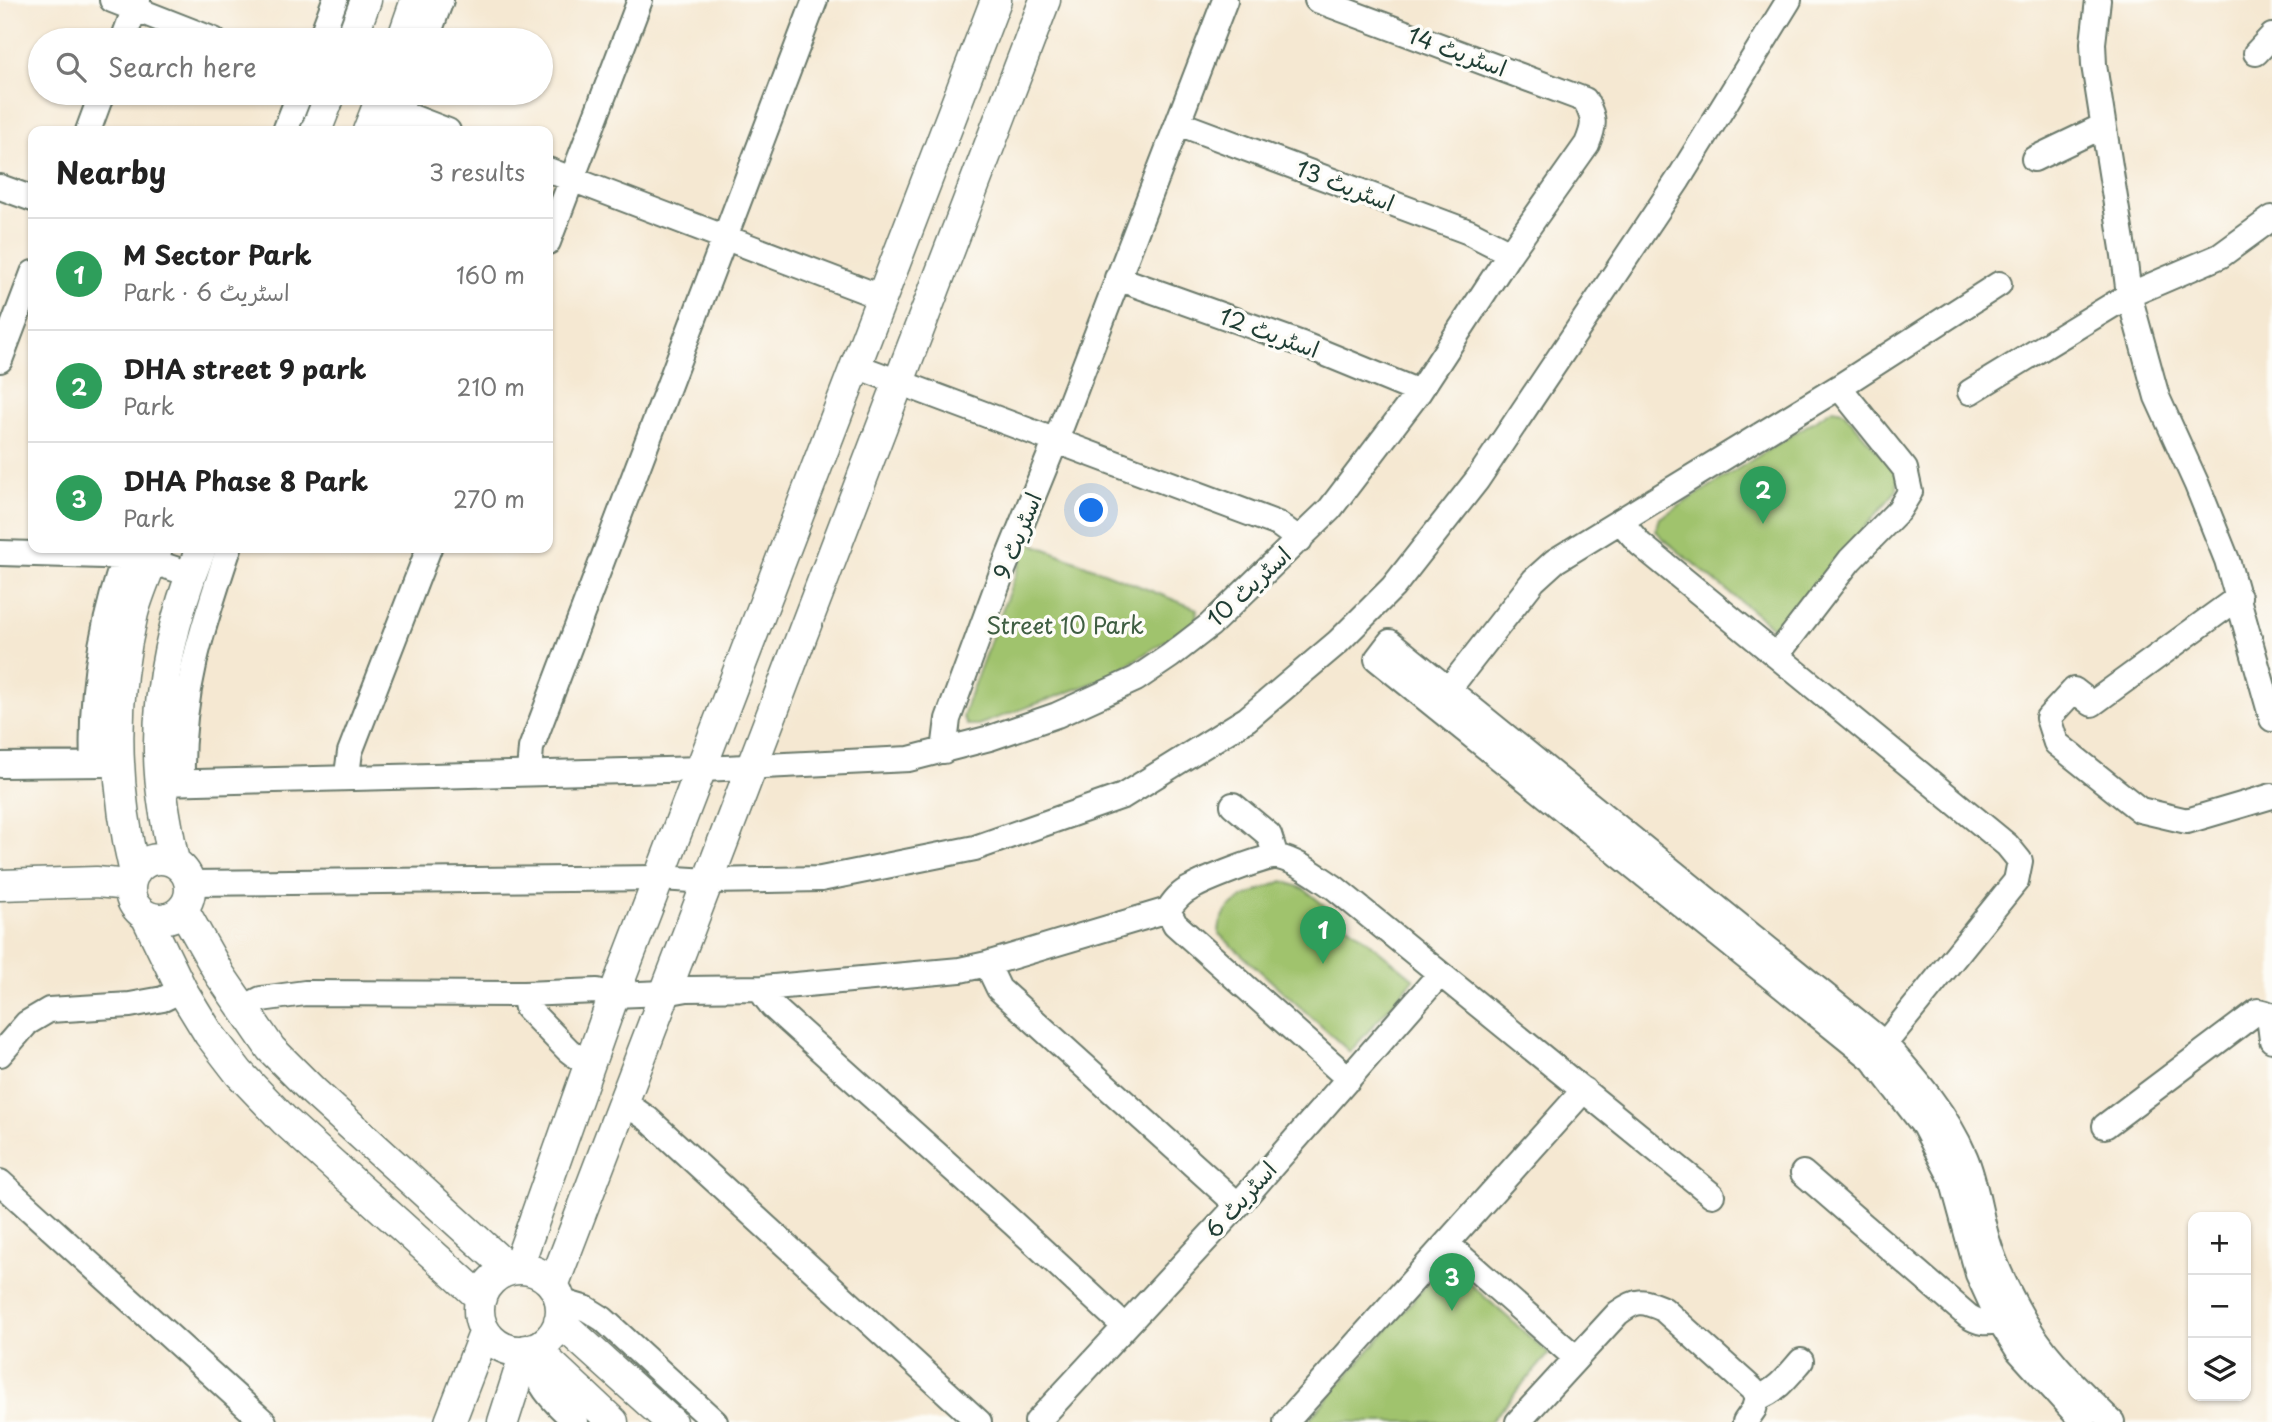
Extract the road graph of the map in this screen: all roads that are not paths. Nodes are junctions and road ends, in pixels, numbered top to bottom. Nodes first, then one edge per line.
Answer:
1 (335, 0) edge
2 (366, 0) edge
3 (416, 0) edge
4 (441, 0) edge
5 (640, 0) edge
6 (815, 0) edge
7 (996, 0) edge
8 (1045, 0) edge
9 (1225, 0) edge
10 (1317, 0) edge
11 (1789, 0) edge
12 (2098, 0) edge
13 (128, 3) edge
14 (124, 28) edge
15 (186, 28) edge
16 (324, 28) edge
17 (356, 28) edge
18 (406, 28) edge
19 (430, 28) edge
20 (98, 105) edge
21 (295, 105) edge
22 (326, 105) edge
23 (388, 111) edge
24 (1591, 111) joint
25 (1178, 123) junction
26 (2103, 125) junction
27 (90, 126) edge
28 (287, 126) edge
29 (318, 126) edge
30 (433, 126) edge
31 (2034, 159) dead end
32 (553, 172) edge
33 (572, 179) junction
34 (0, 187) edge
35 (28, 197) edge
36 (2272, 218) edge
37 (553, 229) edge
38 (725, 237) junction
39 (1510, 253) junction
40 (1117, 278) junction
41 (1999, 284) dead end
42 (28, 286) edge
43 (2129, 295) junction
44 (881, 297) junction
45 (0, 359) edge
46 (856, 366) junction
47 (898, 382) junction
48 (1839, 387) junction
49 (1419, 392) junction
50 (1970, 392) dead end
51 (1056, 440) junction
52 (1620, 521) junction
53 (1300, 540) junction
54 (0, 553) edge
55 (141, 553) edge
56 (227, 553) edge
57 (427, 553) edge
58 (195, 561) edge
59 (2239, 597) junction
60 (1383, 650) dead end
61 (1777, 656) junction
62 (1443, 697) junction
63 (2272, 719) edge
64 (944, 751) junction
65 (105, 764) junction
66 (0, 765) edge
67 (752, 766) junction
68 (703, 769) junction
69 (529, 773) junction
70 (350, 778) junction
71 (172, 782) junction
72 (2272, 796) edge
73 (1233, 805) dead end
74 (1276, 857) junction
75 (660, 878) junction
76 (132, 879) junction
77 (709, 881) junction
78 (0, 885) edge
79 (182, 885) junction
80 (1168, 911) junction
81 (146, 916) junction
82 (987, 964) junction
83 (1440, 974) junction
84 (763, 988) junction
85 (182, 989) junction
86 (665, 993) junction
87 (524, 994) junction
88 (614, 995) junction
89 (241, 1009) junction
90 (2269, 1012) edge
91 (2272, 1040) edge
92 (1879, 1052) junction
93 (0, 1054) edge
94 (591, 1060) junction
95 (1349, 1079) junction
96 (1584, 1090) junction
97 (624, 1106) junction
98 (2105, 1126) dead end
99 (1803, 1173) dead end
100 (0, 1182) edge
101 (1712, 1195) dead end
102 (1238, 1205) junction
103 (1447, 1244) junction
104 (513, 1270) junction
105 (481, 1298) junction
106 (557, 1303) junction
107 (1999, 1321) junction
108 (1124, 1326) junction
109 (485, 1331) junction
110 (530, 1349) junction
111 (1576, 1358) junction
112 (1801, 1361) dead end
113 (1757, 1398) junction
114 (264, 1422) edge
115 (450, 1422) edge
116 (503, 1422) edge
117 (576, 1422) edge
118 (613, 1422) edge
119 (671, 1422) edge
120 (715, 1422) edge
121 (979, 1422) edge
122 (1038, 1422) edge
123 (1286, 1422) edge
124 (1518, 1422) edge
125 (1745, 1422) edge
126 (2083, 1422) edge
127 (2112, 1422) edge

1 - 16 street
2 - 17 street
3 - 18 street
4 - 19 street
5 - 33 street
6 - 38 street
7 - 44 street
8 - 47 street
9 - 25 street, اسٹریٹ 9
10 - 24 street, اسٹریٹ 14
11 - 77 street
12 - 26 street
13 - 14 street
13 - 15 street
20 - 27 street
21 - 28 street
22 - 29 street
23 - 30 street
24 - 39 street, اسٹریٹ 10
25 - 39 street, اسٹریٹ 13
25 - 40 street, اسٹریٹ 9
26 - 31 street
26 - 43 street
32 - 33 street
33 - 37 street
33 - 38 street
34 - 35 street
36 - 43 street
38 - 44 street
38 - 69 street
39 - 49 street, اسٹریٹ 10
40 - 49 street, اسٹریٹ 12
40 - 51 street, اسٹریٹ 9
41 - 48 street
42 - 45 street
43 - 50 street
43 - 59 street
44 - 46 street
46 - 47 street
46 - 68 street
47 - 51 street
47 - 67 street
48 - 52 street
48 - 61 street
49 - 53 street, اسٹریٹ 10
51 - 53 street
51 - 64 street, اسٹریٹ 9
52 - 61 street
52 - 62 street
53 - 64 street, اسٹریٹ 10
54 - 55 street
55 - 58 street
55 - 65 street
56 - 71 street
57 - 70 street
58 - 71 street
59 - 63 street
59 - 72 street
60 - 62 street
61 - 92 street
62 - 92 street
64 - 67 street, اسٹریٹ 10
65 - 66 street
65 - 76 street
67 - 68 street, اسٹریٹ 10
67 - 77 street
68 - 69 street, اسٹریٹ 10
68 - 75 street
69 - 70 street, اسٹریٹ 10
70 - 71 street, اسٹریٹ 10
71 - 79 street
73 - 74 street
74 - 80 street
74 - 83 street
75 - 77 street
75 - 79 street
75 - 88 street
76 - 78 street
76 - 79 street
76 - 81 street
77 - 86 street
79 - 81 street
79 - 89 street
80 - 82 street
80 - 95 street
81 - 85 street
82 - 84 street
82 - 102 street
83 - 95 street, اسٹریٹ 6
83 - 96 street
84 - 86 street
84 - 108 street
85 - 93 street
85 - 105 street
86 - 88 street
86 - 97 street
87 - 88 street
87 - 89 street
87 - 94 street
88 - 94 street
89 - 104 street
90 - 91 street
90 - 98 street
92 - 107 street
92 - 127 street
94 - 104 street
95 - 102 street, اسٹریٹ 6
96 - 101 street
96 - 103 street
97 - 106 street
97 - 121 street
99 - 107 street
100 - 114 street
102 - 108 street, اسٹریٹ 6
103 - 111 street
103 - 123 street
104 - 105 street
104 - 106 street
105 - 109 street
106 - 110 street
106 - 119 street
106 - 120 street
107 - 126 street
108 - 122 street, اسٹریٹ 6
109 - 110 street
109 - 115 street
110 - 116 street
110 - 117 street
110 - 118 street
111 - 113 street
111 - 124 street
112 - 113 street
113 - 125 street

